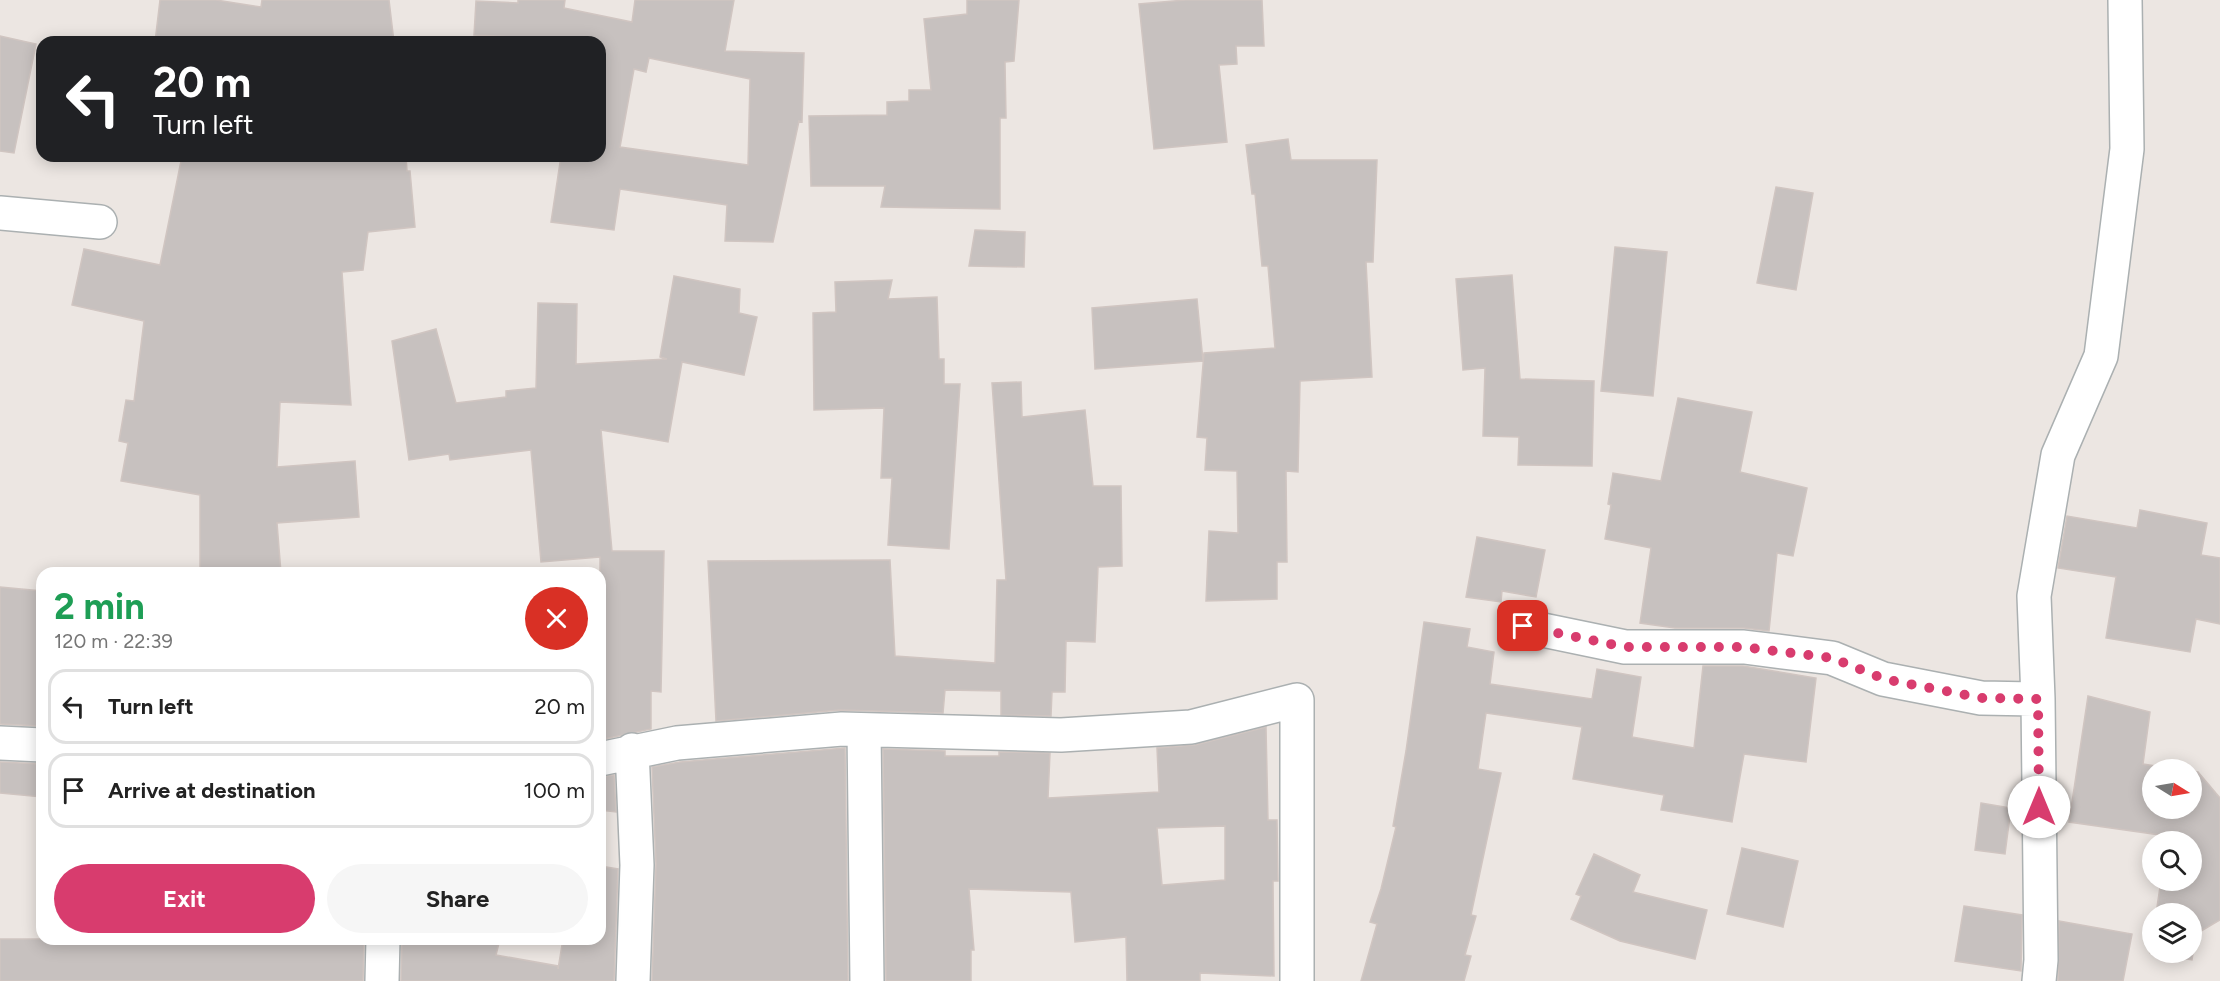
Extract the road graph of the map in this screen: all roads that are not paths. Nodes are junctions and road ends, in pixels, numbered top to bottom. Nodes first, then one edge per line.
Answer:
1 (2126, 0) edge
2 (0, 213) edge
3 (100, 222) dead end
4 (1523, 626) dead end
5 (2038, 699) junction
6 (864, 730) junction
7 (0, 743) edge
8 (36, 745) edge
9 (632, 750) junction
10 (606, 757) edge
11 (383, 945) edge
12 (382, 981) edge
13 (633, 981) edge
14 (867, 981) edge
15 (1297, 981) edge
16 (2039, 981) edge

1 - 5 street
2 - 3 street
4 - 5 street
5 - 16 street
6 - 9 street
6 - 14 street
6 - 15 street
7 - 8 street
9 - 10 street
9 - 13 street
11 - 12 street

